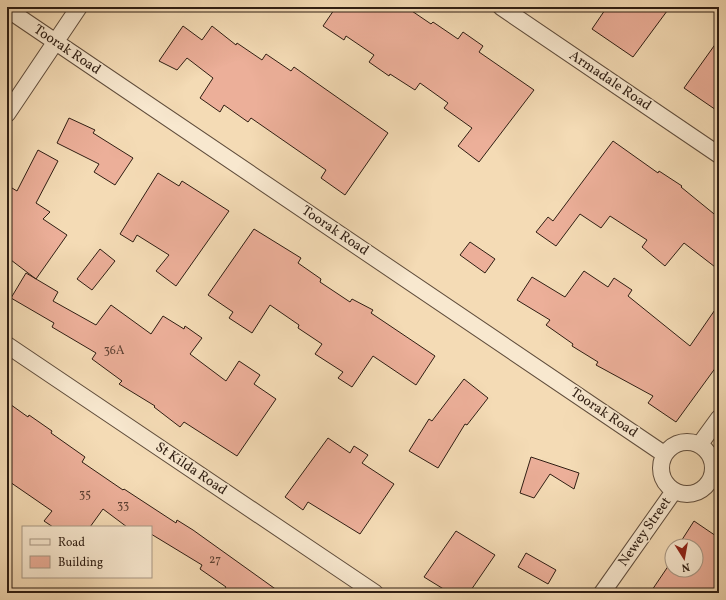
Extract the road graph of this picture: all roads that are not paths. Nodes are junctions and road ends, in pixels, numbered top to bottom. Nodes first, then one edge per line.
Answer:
1 (79, 7) edge
2 (501, 7) edge
3 (7, 9) edge
4 (55, 42) junction
5 (7, 114) edge
6 (719, 155) edge
7 (7, 345) edge
8 (719, 418) edge
9 (700, 444) junction
10 (664, 454) junction
11 (715, 483) edge
12 (674, 491) junction
13 (375, 593) edge
14 (602, 593) edge

1 - 4 street
2 - 6 street, Armadale Road
3 - 4 street, Toorak Road
4 - 5 street
4 - 10 street, Toorak Road
7 - 13 street, St Kilda Road
8 - 9 street
9 - 10 street
9 - 11 street
10 - 12 street
11 - 12 street
12 - 14 street, Newey Street

